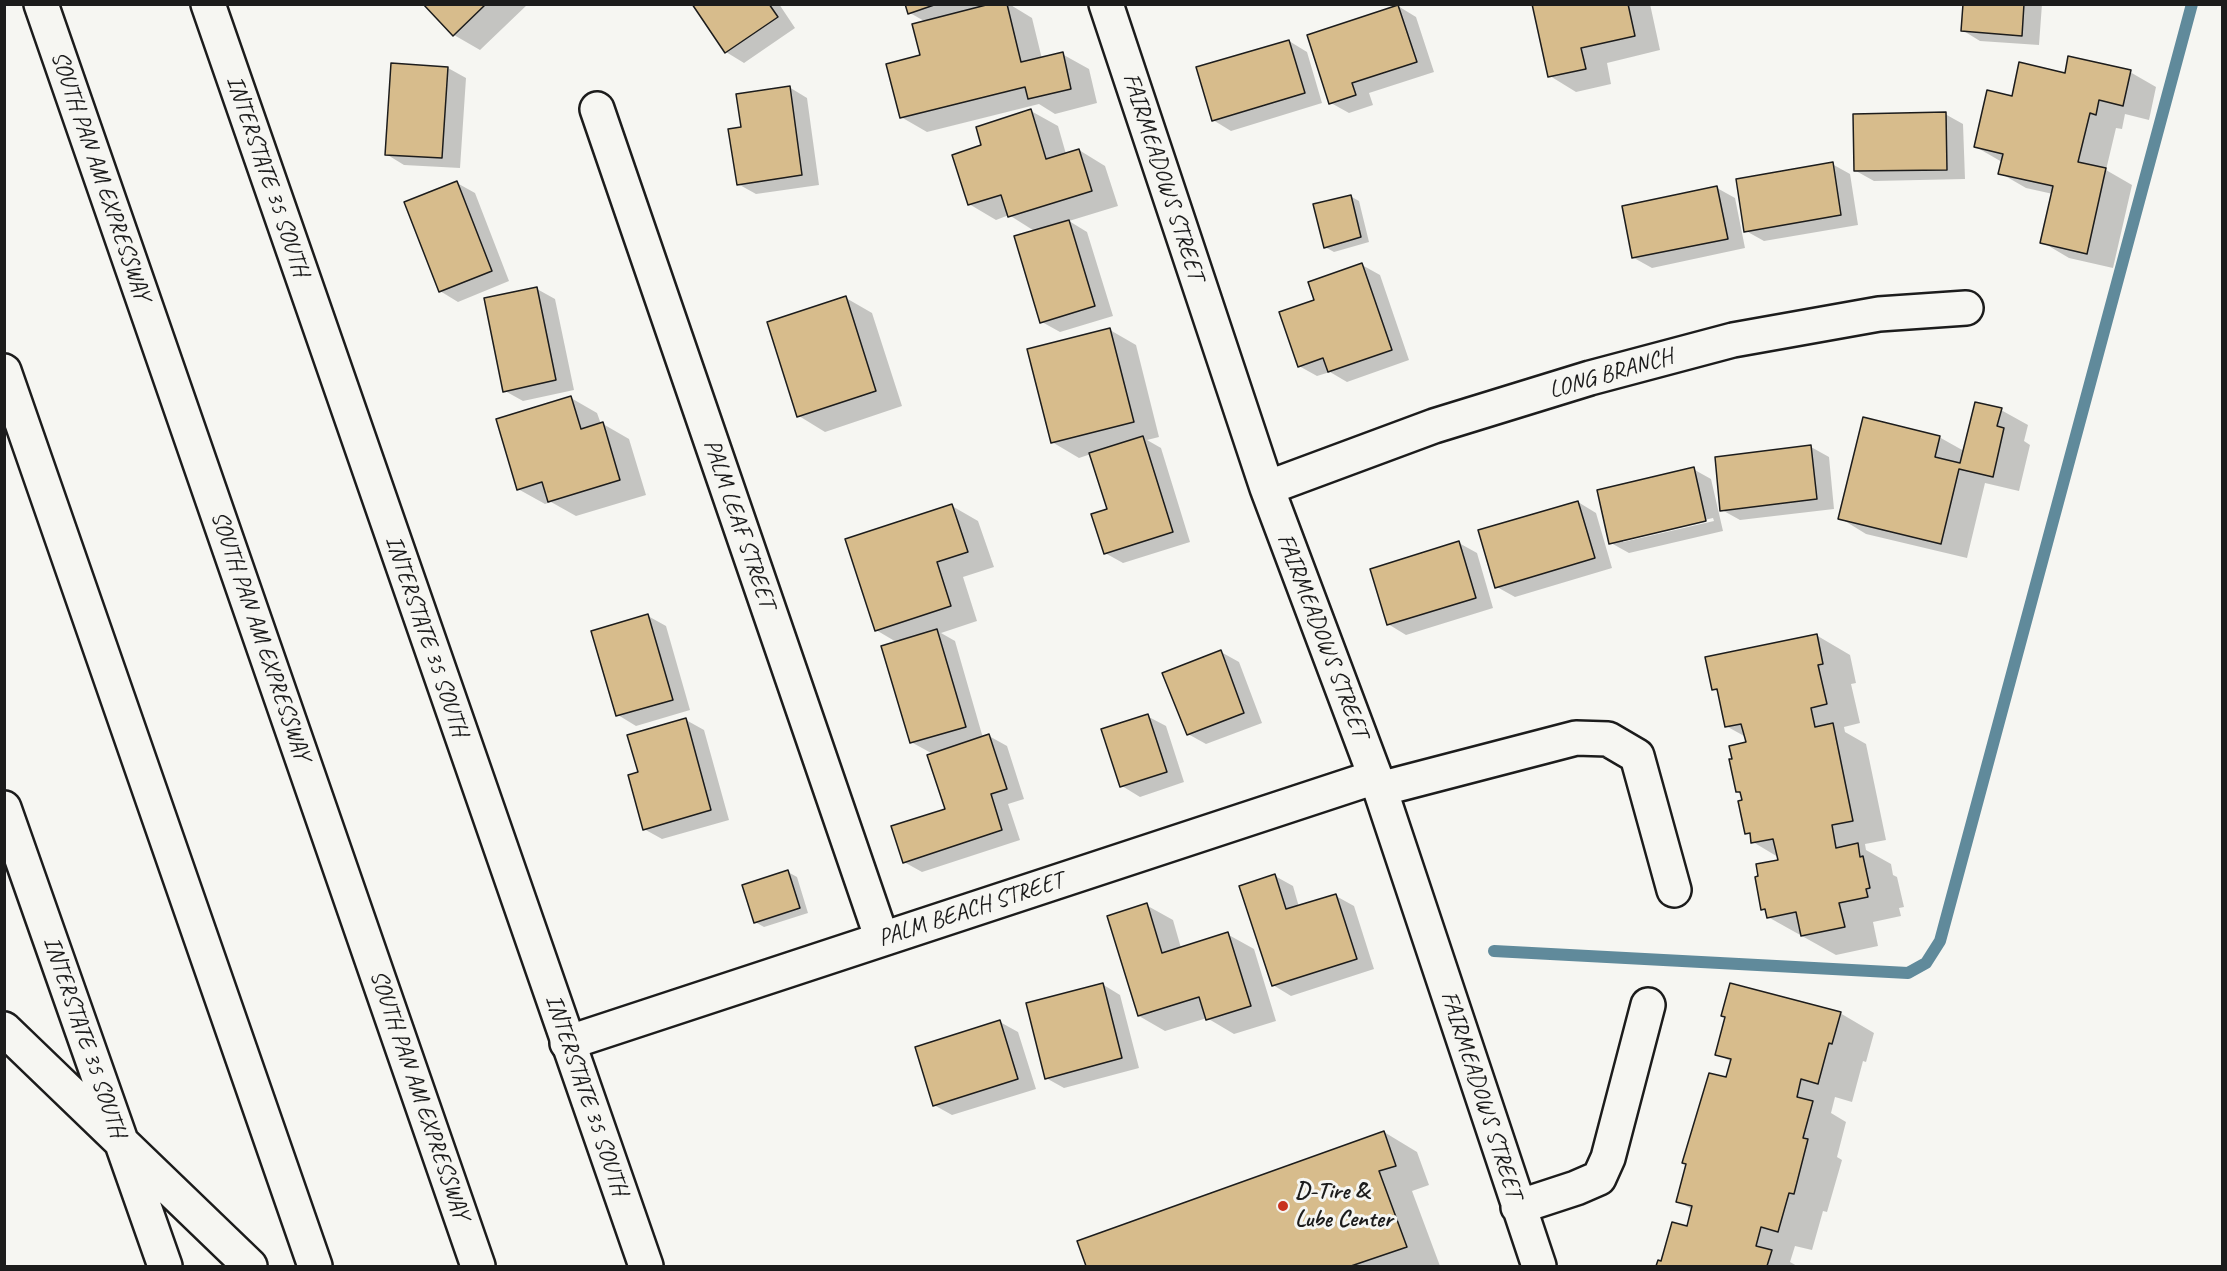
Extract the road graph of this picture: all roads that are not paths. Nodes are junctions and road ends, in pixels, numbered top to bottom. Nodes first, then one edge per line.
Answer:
1 (41, 4) edge
2 (208, 4) edge
3 (1106, 4) edge
4 (597, 109) dead end
5 (1966, 308) dead end
6 (4, 371) edge
7 (1267, 488) junction
8 (1378, 783) junction
9 (4, 808) edge
10 (1674, 890) dead end
11 (882, 939) junction
12 (1648, 1005) dead end
13 (4, 1029) edge
14 (567, 1043) junction
15 (120, 1140) junction
16 (1518, 1207) junction
17 (165, 1266) edge
18 (250, 1266) edge
19 (315, 1266) edge
20 (478, 1266) edge
21 (646, 1266) edge
22 (1539, 1266) edge

1 - 20 main road, SOUTH PAN AM EXPRESSWAY
2 - 14 main road, INTERSTATE 35 SOUTH
3 - 7 main road, FAIRMEADOWS STREET
4 - 11 main road, PALM LEAF STREET
5 - 7 main road, LONG BRANCH
6 - 19 main road
7 - 8 main road, FAIRMEADOWS STREET
8 - 10 main road, PALM BEACH STREET
8 - 11 main road, PALM BEACH STREET
8 - 16 main road, FAIRMEADOWS STREET
9 - 15 main road, INTERSTATE 35 SOUTH
11 - 14 main road, PALM BEACH STREET
12 - 16 main road
13 - 15 main road
14 - 21 main road, INTERSTATE 35 SOUTH
15 - 17 main road, INTERSTATE 35 SOUTH
15 - 18 main road
16 - 22 main road, FAIRMEADOWS STREET

